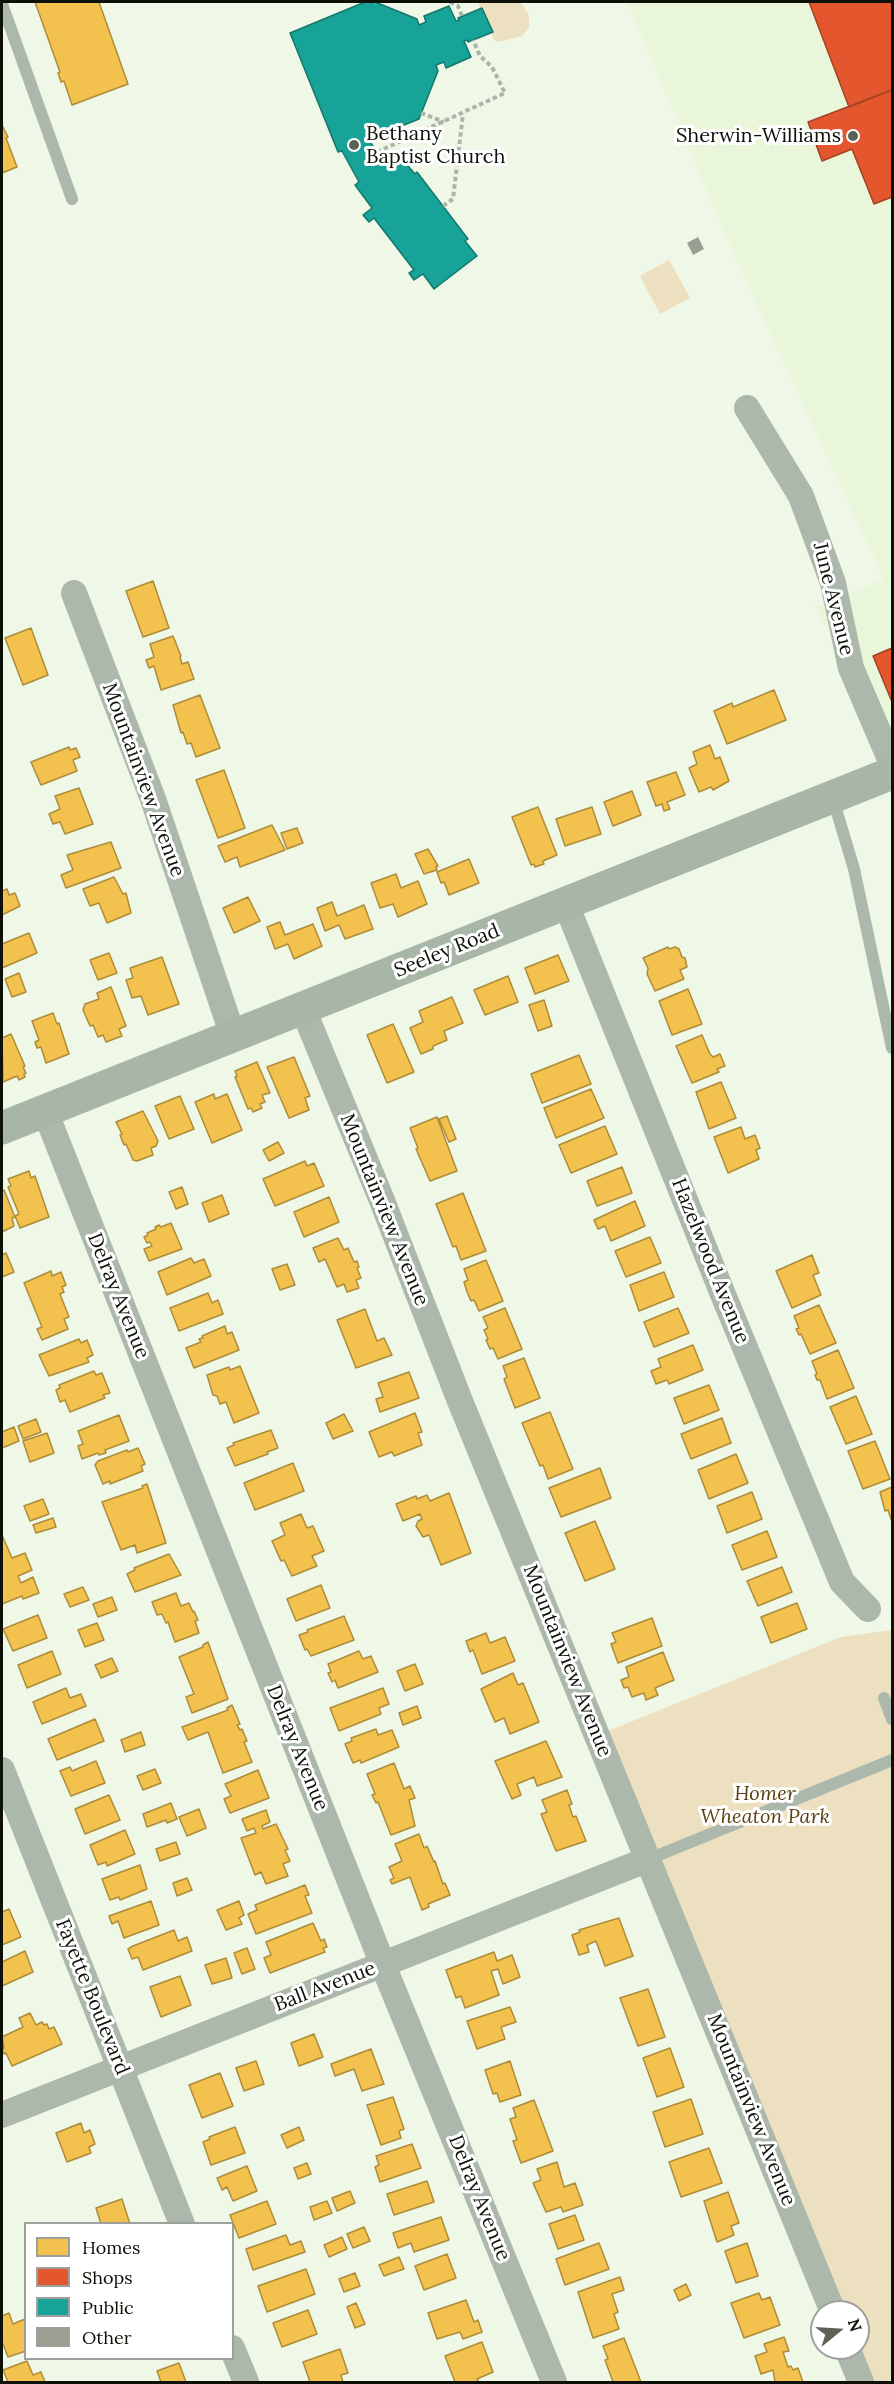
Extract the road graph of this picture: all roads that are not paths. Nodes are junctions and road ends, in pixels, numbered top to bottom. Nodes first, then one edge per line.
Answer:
1 (2, 4) edge
2 (72, 198) dead end
3 (747, 408) dead end
4 (74, 593) dead end
5 (892, 764) edge
6 (892, 773) edge
7 (833, 798) junction
8 (566, 904) junction
9 (303, 1008) junction
10 (233, 1036) junction
11 (892, 1048) edge
12 (45, 1111) junction
13 (2, 1128) edge
14 (868, 1609) dead end
15 (884, 1698) dead end
16 (892, 1719) edge
17 (892, 1760) edge
18 (2, 1770) edge
19 (649, 1859) junction
20 (383, 1965) junction
21 (120, 2067) junction
22 (2, 2115) edge
23 (182, 2222) edge
24 (828, 2300) edge
25 (234, 2353) edge
26 (852, 2360) edge
27 (246, 2382) edge
28 (554, 2382) edge
29 (861, 2382) edge

1 - 2 lane
3 - 5 street, June Avenue
4 - 10 street, Mountainview Avenue
6 - 7 street, Seeley Road
7 - 8 street, Seeley Road
7 - 11 lane
8 - 9 street, Seeley Road
8 - 14 street, Hazelwood Avenue
9 - 10 street, Seeley Road
9 - 19 street, Mountainview Avenue
10 - 12 street, Seeley Road
12 - 13 street, Seeley Road
12 - 20 street, Delray Avenue
15 - 16 lane
17 - 19 lane
18 - 21 street, Fayette Boulevard
19 - 20 street, Ball Avenue
19 - 24 street, Mountainview Avenue
20 - 21 street, Ball Avenue
20 - 28 street, Delray Avenue
21 - 22 street, Ball Avenue
21 - 23 street, Fayette Boulevard
25 - 27 street
26 - 29 street

